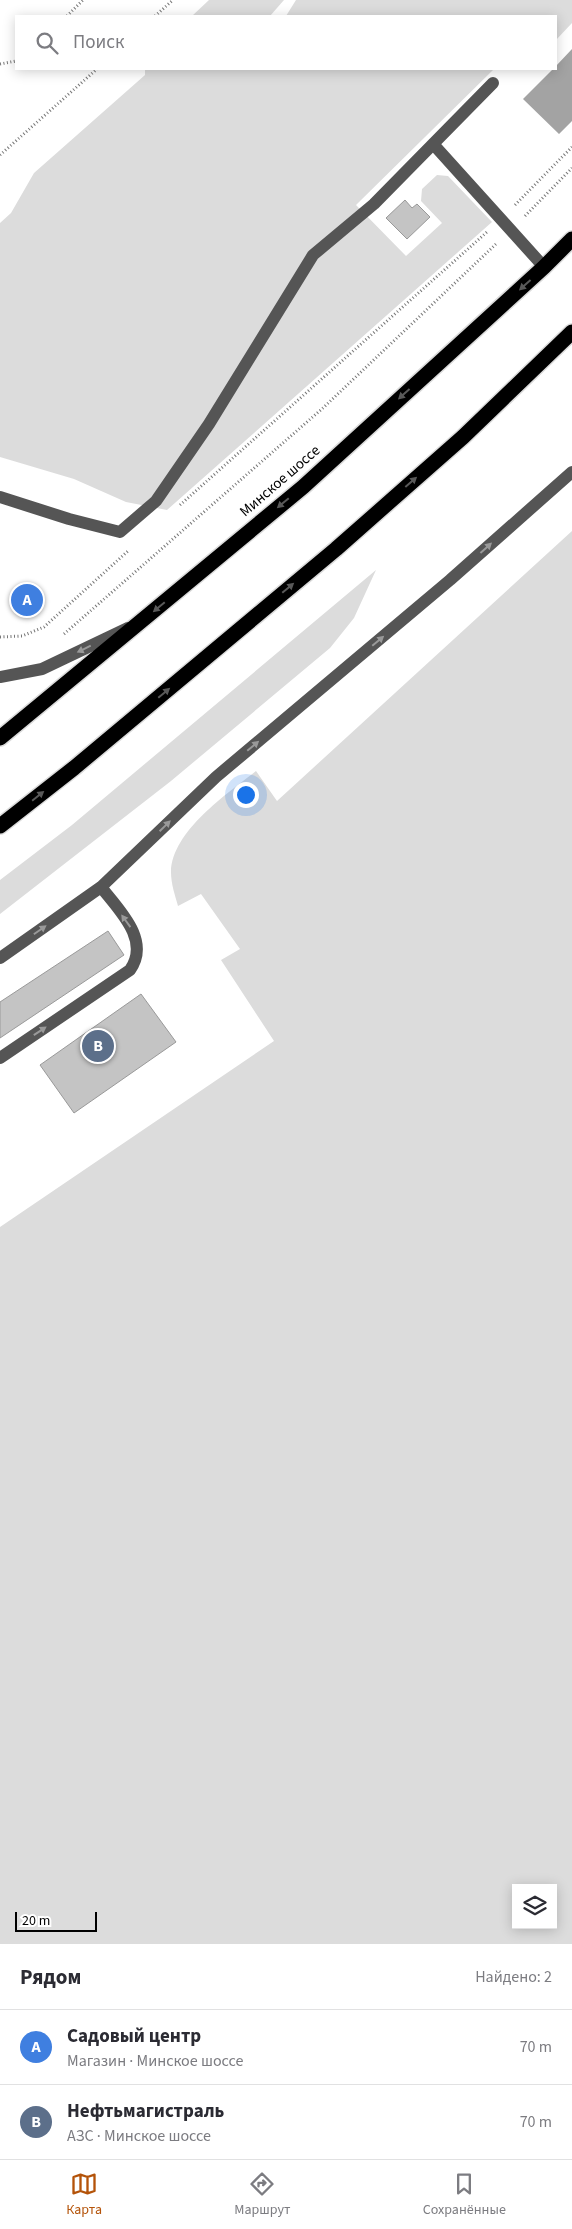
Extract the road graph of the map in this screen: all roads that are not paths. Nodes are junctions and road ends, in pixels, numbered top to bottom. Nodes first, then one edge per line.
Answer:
1 (493, 83) dead end
2 (434, 145) junction
3 (572, 239) edge
4 (544, 268) junction
5 (572, 332) edge
6 (572, 472) edge
7 (0, 497) edge
8 (143, 620) junction
9 (0, 677) edge
10 (0, 738) edge
11 (0, 826) edge
12 (102, 887) junction
13 (0, 958) edge
14 (0, 1058) edge

1 - 2 street
2 - 4 street
2 - 7 street
3 - 4 highway, Минское шоссе
4 -> 8 highway, Минское шоссе
11 -> 5 highway
12 -> 6 street
8 -> 9 street
8 - 10 highway, Минское шоссе
13 -> 12 street
14 -> 12 street

